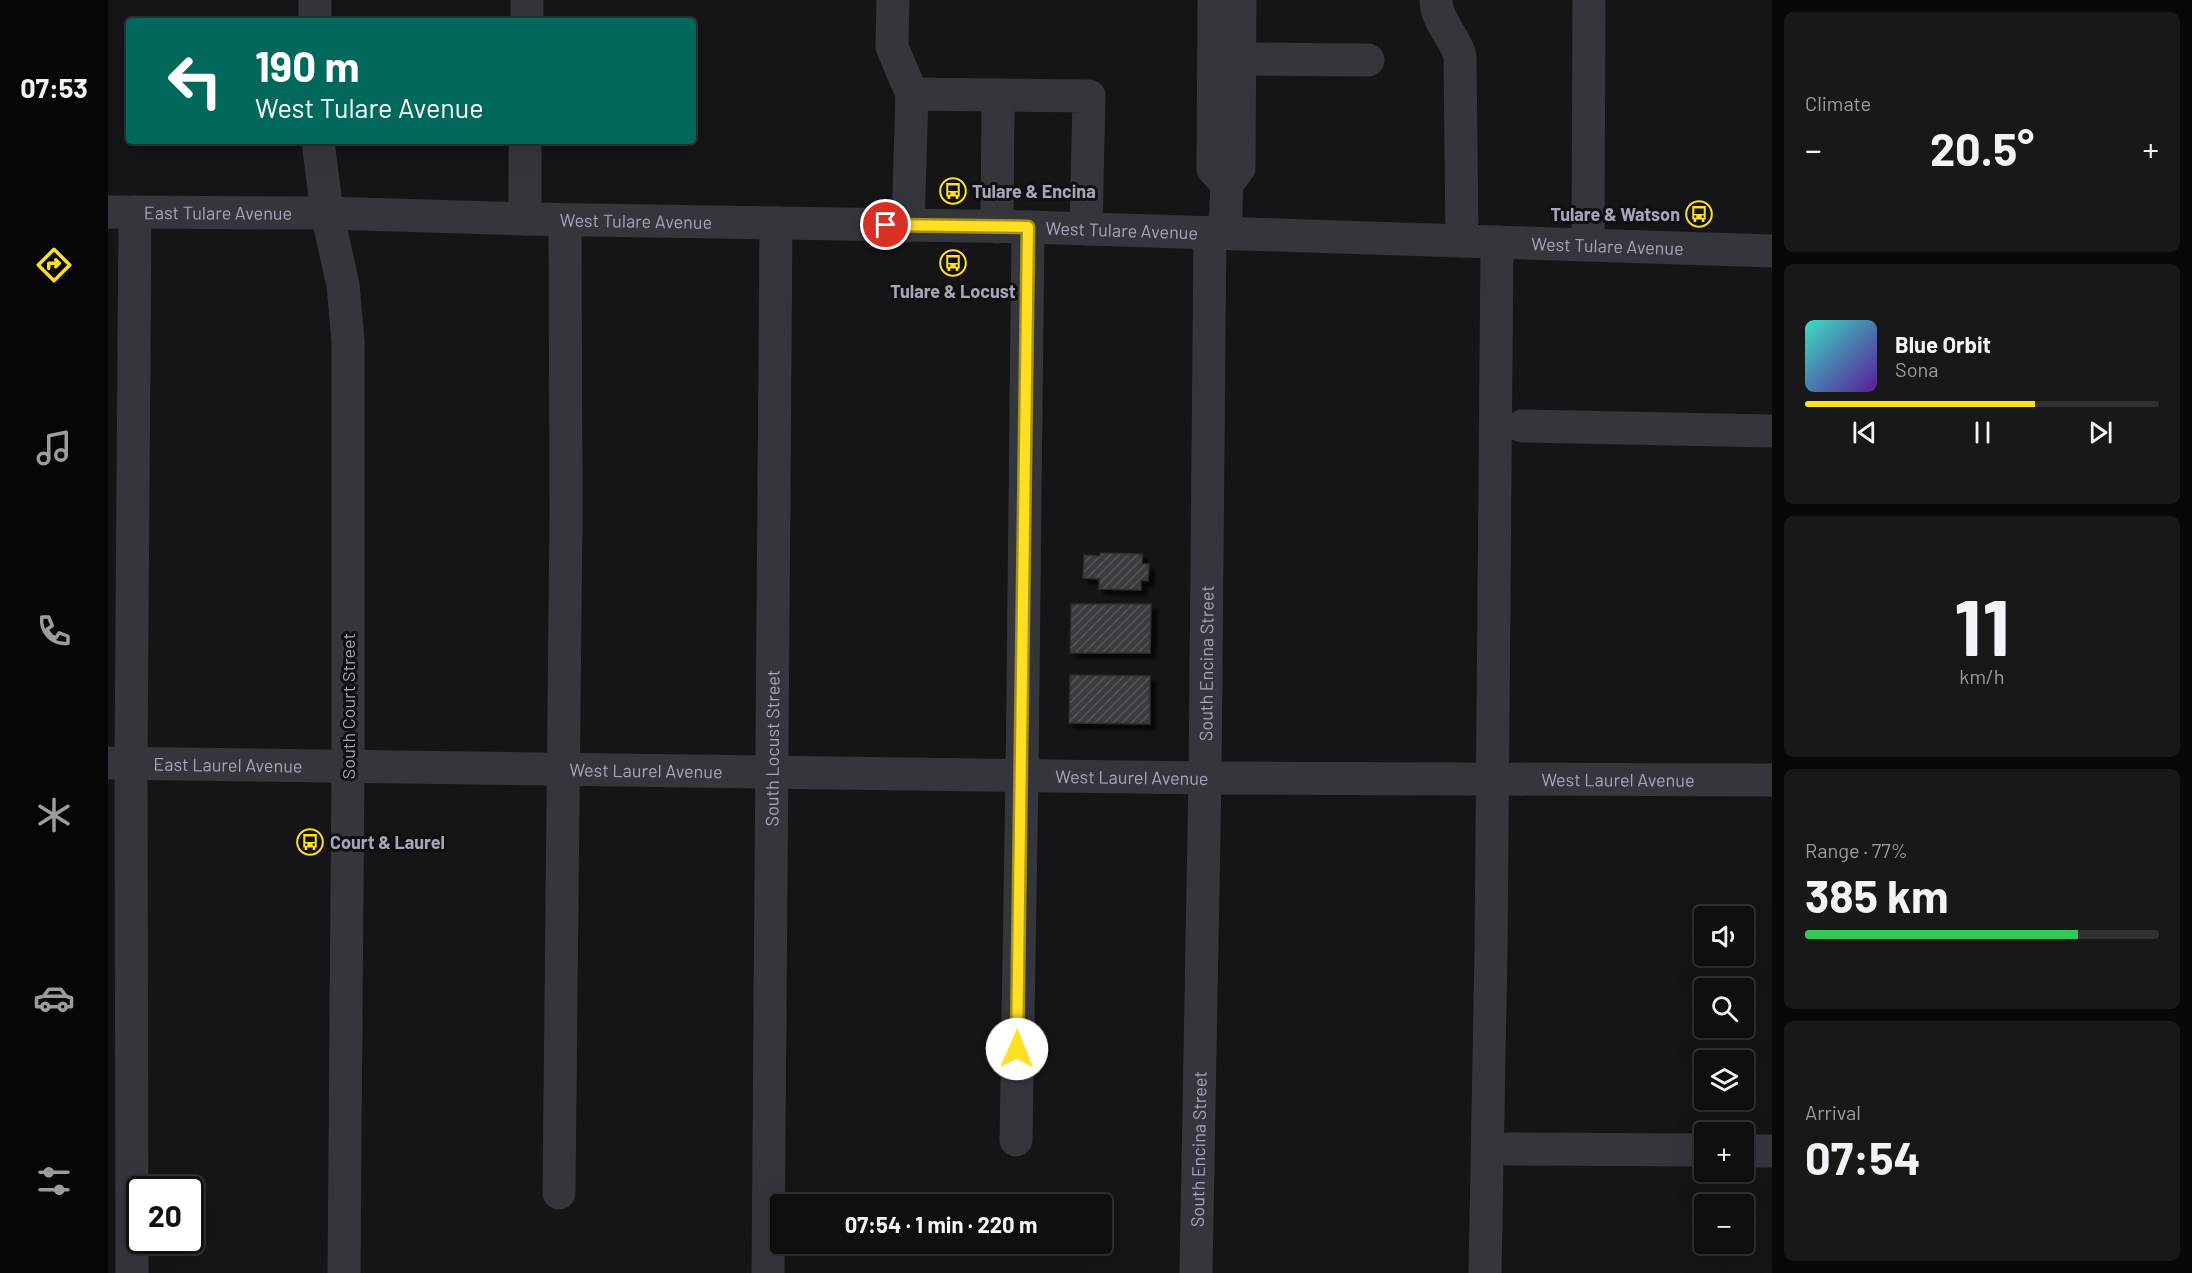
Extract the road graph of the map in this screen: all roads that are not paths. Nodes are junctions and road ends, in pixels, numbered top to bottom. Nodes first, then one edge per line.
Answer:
1 (315, 0) edge
2 (527, 0) edge
3 (892, 0) edge
4 (1214, 0) edge
5 (1240, 0) edge
6 (1436, 0) edge
7 (1589, 0) edge
8 (315, 18) edge
9 (527, 18) edge
10 (1240, 59) junction
11 (1368, 60) dead end
12 (912, 94) junction
13 (998, 95) junction
14 (318, 144) edge
15 (525, 144) edge
16 (1227, 184) junction
17 (121, 212) edge
18 (327, 213) junction
19 (525, 219) junction
20 (565, 220) junction
21 (776, 223) junction
22 (908, 226) junction
23 (1012, 227) junction
24 (1086, 229) junction
25 (1217, 232) junction
26 (1462, 241) junction
27 (1497, 242) junction
28 (1588, 245) junction
29 (1772, 251) edge
30 (1522, 426) dead end
31 (1772, 431) edge
32 (120, 763) edge
33 (348, 765) junction
34 (563, 768) junction
35 (772, 771) junction
36 (1022, 775) junction
37 (1205, 778) junction
38 (1492, 779) junction
39 (1772, 780) edge
40 (1016, 1140) dead end
41 (1508, 1149) dead end
42 (1694, 1150) edge
43 (1754, 1151) edge
44 (1772, 1151) edge
45 (559, 1193) dead end
46 (132, 1273) edge
47 (344, 1273) edge
48 (768, 1273) edge
49 (1196, 1273) edge
50 (1485, 1273) edge

1 - 8 street
2 - 9 street
3 - 12 street
4 - 16 street
5 - 10 street
6 - 26 street
7 - 28 street
10 - 11 street
10 - 16 street
12 - 13 street
12 - 22 street
13 - 23 street
13 - 24 street
14 - 18 street, South Court Street
15 - 19 street
16 - 25 street, South Encina Street
17 - 18 street, East Tulare Avenue
17 - 32 street
18 - 19 street, West Tulare Avenue
18 - 33 street, South Court Street
19 - 20 street, West Tulare Avenue
20 - 21 street, West Tulare Avenue
20 - 34 street
21 - 22 street, West Tulare Avenue
21 - 35 street, South Locust Street
22 - 23 street, West Tulare Avenue
23 - 24 street, West Tulare Avenue
23 - 36 street
24 - 25 street, West Tulare Avenue
25 - 26 street, West Tulare Avenue
25 - 37 street, South Encina Street
26 - 27 street, West Tulare Avenue
27 - 28 street, West Tulare Avenue
27 - 38 street
28 - 29 street, West Tulare Avenue
30 - 31 street
32 - 33 street, East Laurel Avenue
32 - 46 street
33 - 34 street, West Laurel Avenue
33 - 47 street, South Court Street
34 - 35 street, West Laurel Avenue
34 - 45 street
35 - 36 street, West Laurel Avenue
35 - 48 street, South Locust Street
36 - 37 street, West Laurel Avenue
36 - 40 street
37 - 38 street, West Laurel Avenue
37 - 49 street, South Encina Street
38 - 39 street, West Laurel Avenue
38 - 50 street
41 - 42 street
43 - 44 street

